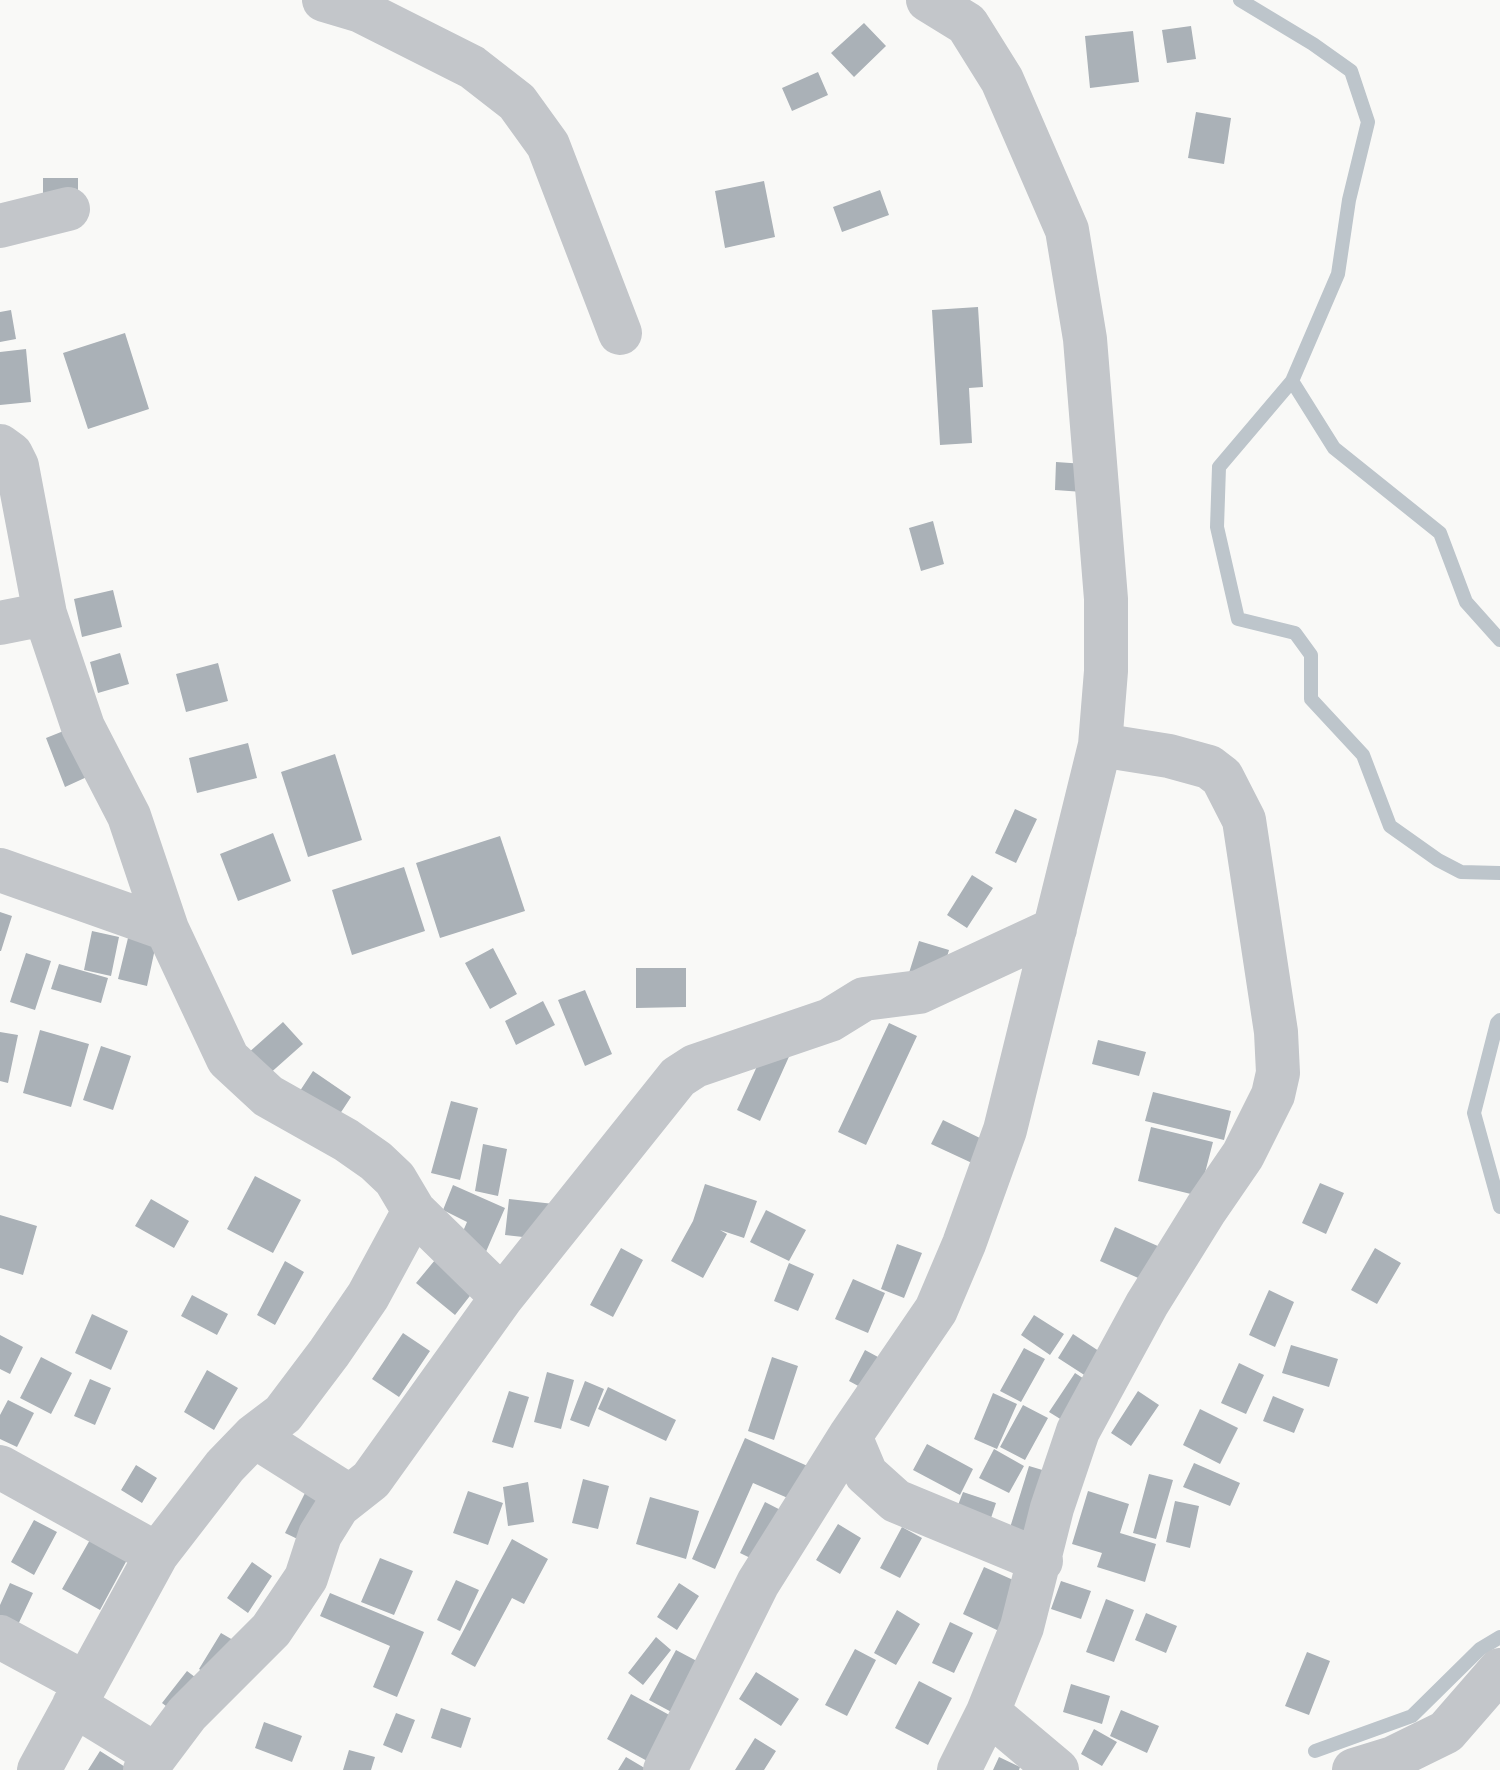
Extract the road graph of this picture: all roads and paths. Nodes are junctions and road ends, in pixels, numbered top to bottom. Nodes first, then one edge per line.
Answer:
1 (324, 0) edge
2 (928, 0) edge
3 (68, 209) dead end
4 (0, 226) edge
5 (620, 333) dead end
6 (0, 446) edge
7 (45, 614) junction
8 (0, 623) edge
9 (1100, 745) junction
10 (0, 870) edge
11 (167, 929) junction
12 (1055, 929) junction
13 (414, 1211) junction
14 (502, 1297) junction
15 (254, 1436) junction
16 (850, 1436) junction
17 (0, 1467) edge
18 (349, 1496) junction
19 (157, 1554) junction
20 (1041, 1561) junction
21 (0, 1637) edge
22 (1500, 1670) edge
23 (80, 1694) junction
24 (988, 1712) junction
25 (150, 1762) edge
26 (39, 1770) edge
27 (665, 1770) edge
28 (959, 1770) edge
29 (1057, 1770) edge
30 (1354, 1770) edge

1 - 5 street
2 - 9 street
3 - 4 street
6 - 7 street
7 - 8 street
7 - 11 street
9 - 12 street
9 - 20 street
10 - 11 street
11 - 13 street
12 - 14 street
12 - 16 street
13 - 14 street
13 - 15 street
14 - 18 street
15 - 18 street
15 - 19 street
16 - 20 street
16 - 27 street
17 - 19 street
18 - 25 street
19 - 23 street
20 - 24 street
21 - 23 street
22 - 30 street
23 - 25 street
23 - 26 street
24 - 28 street
24 - 29 street

